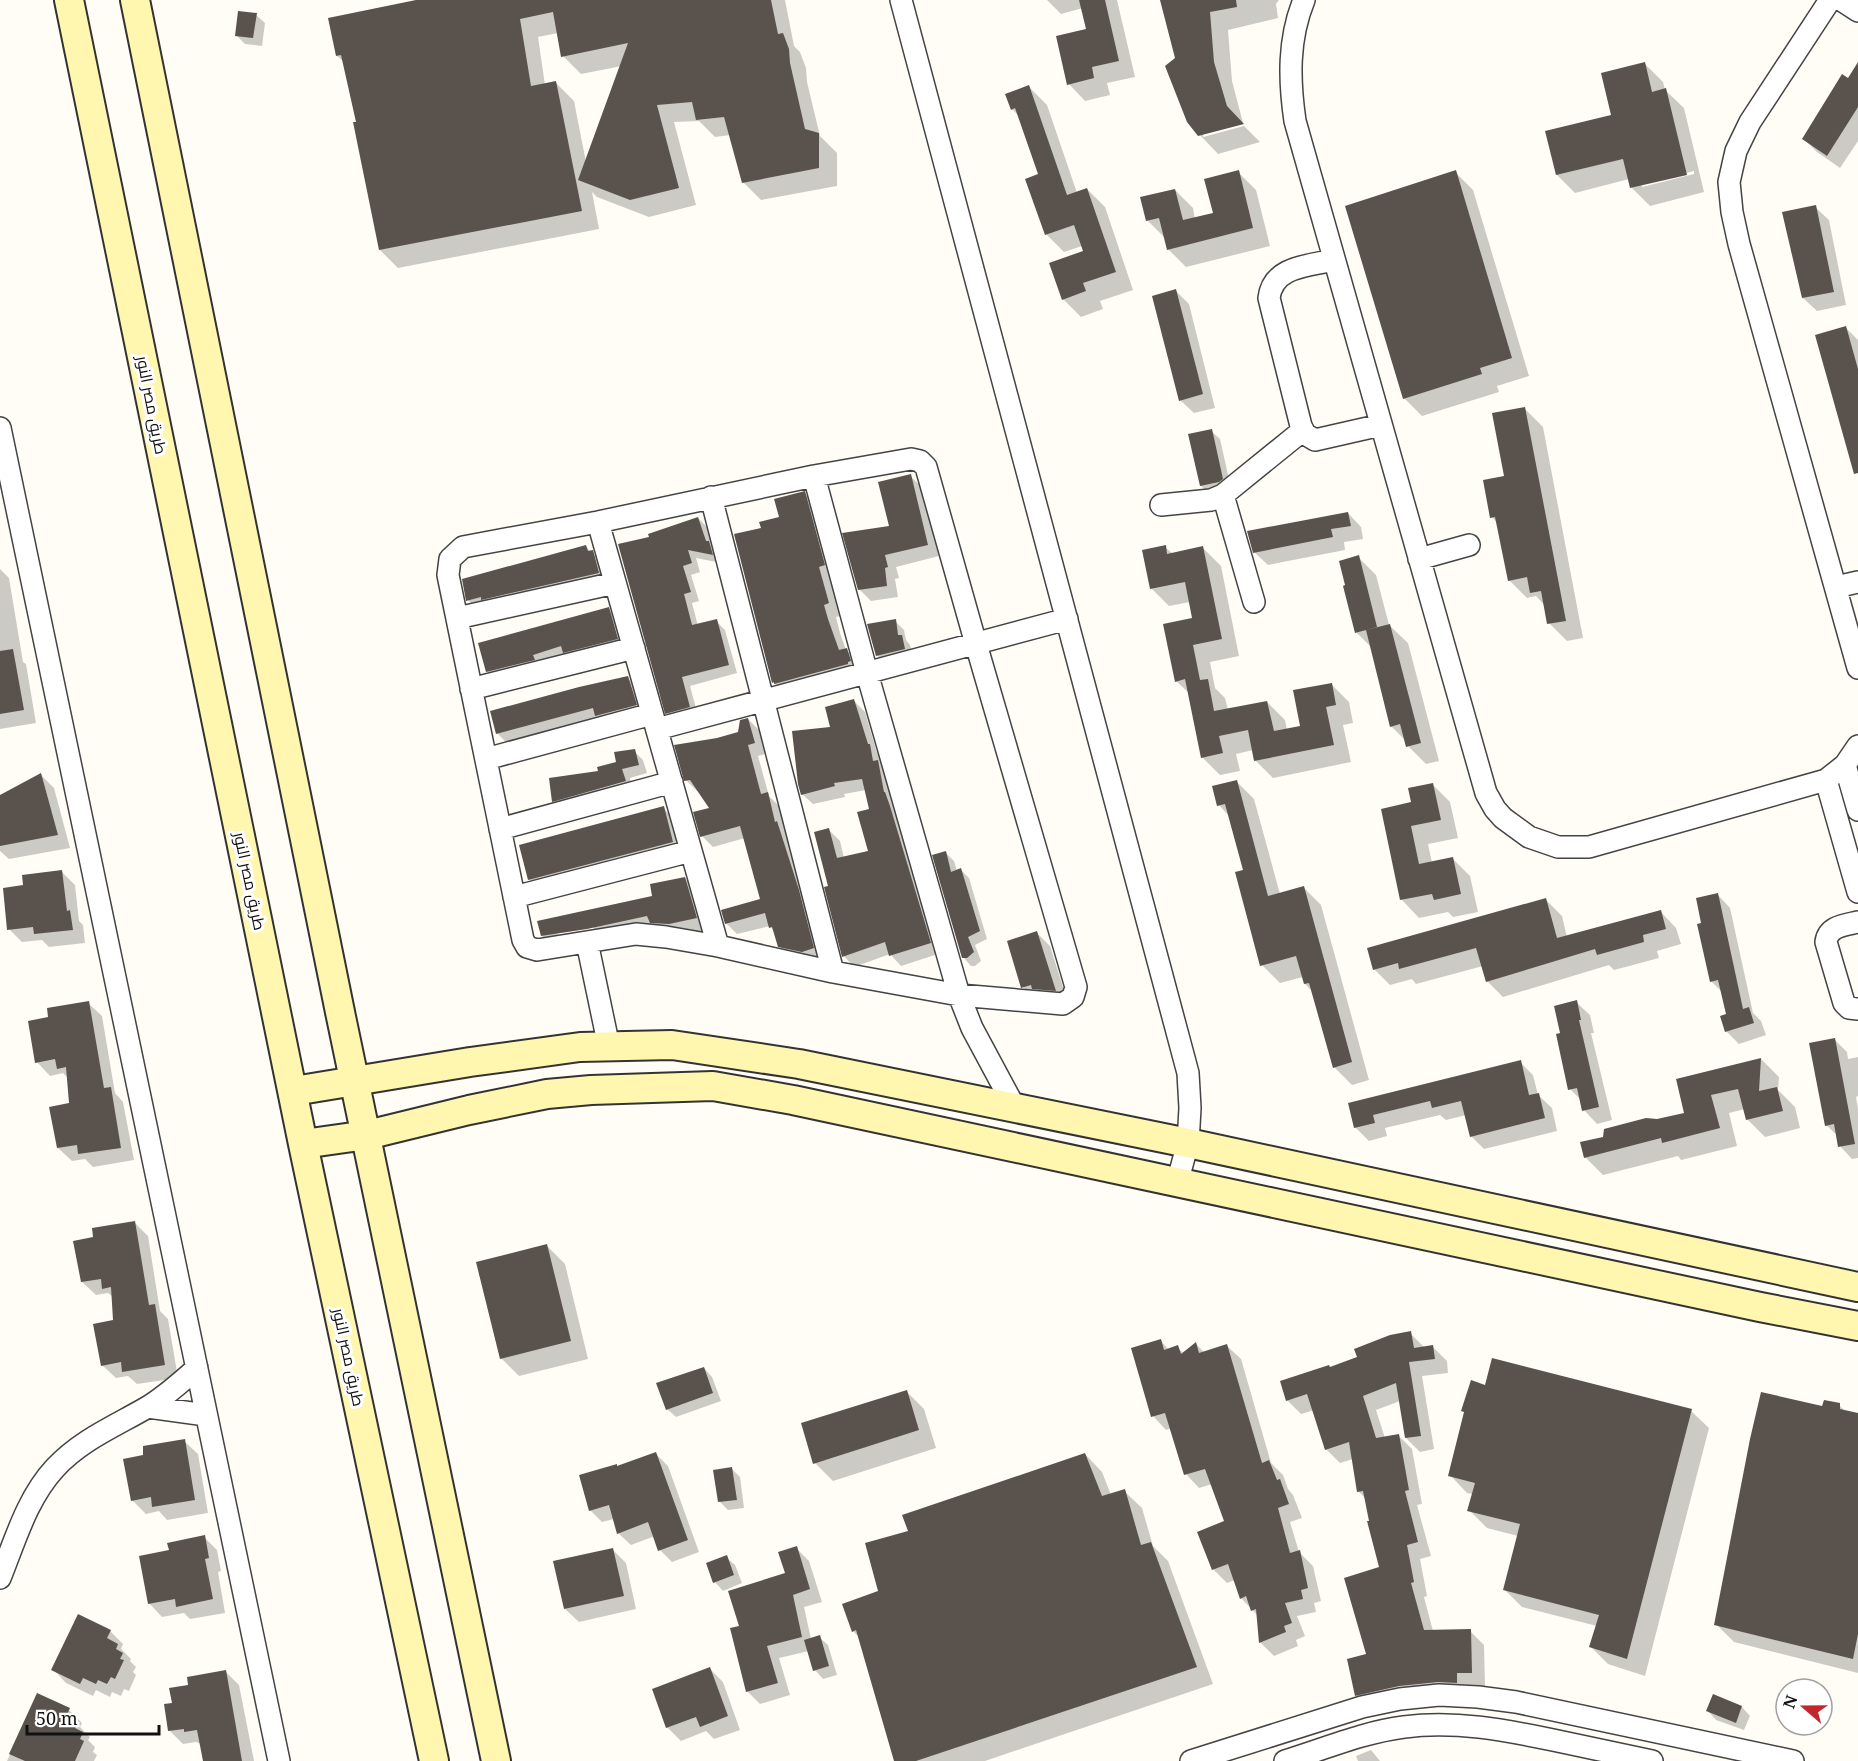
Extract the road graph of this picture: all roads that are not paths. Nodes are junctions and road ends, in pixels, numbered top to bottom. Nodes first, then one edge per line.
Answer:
1 (69, 0) edge
2 (135, 0) edge
3 (901, 0) edge
4 (1304, 0) edge
5 (1830, 0) edge
6 (1841, 0) edge
7 (1858, 12) edge
8 (1334, 260) junction
9 (1381, 425) junction
10 (0, 428) edge
11 (1302, 431) junction
12 (814, 476) junction
13 (1222, 495) junction
14 (711, 497) junction
15 (1161, 505) dead end
16 (598, 522) junction
17 (1469, 545) dead end
18 (1419, 559) junction
19 (1858, 582) edge
20 (615, 583) junction
21 (1836, 588) junction
22 (1254, 602) dead end
23 (457, 618) junction
24 (1067, 619) junction
25 (976, 644) junction
26 (634, 648) junction
27 (1858, 668) edge
28 (867, 673) junction
29 (471, 689) junction
30 (764, 700) junction
31 (655, 721) junction
32 (1854, 753) edge
33 (486, 759) junction
34 (1826, 780) junction
35 (672, 782) junction
36 (1858, 810) edge
37 (500, 829) junction
38 (691, 850) junction
39 (1858, 892) edge
40 (514, 897) junction
41 (1858, 922) edge
42 (587, 942) junction
43 (718, 946) junction
44 (833, 972) junction
45 (959, 995) junction
46 (1858, 1009) edge
47 (609, 1047) junction
48 (355, 1081) junction
49 (294, 1091) junction
50 (1015, 1108) junction
51 (367, 1135) junction
52 (1188, 1143) junction
53 (303, 1144) junction
54 (1177, 1183) junction
55 (1858, 1287) edge
56 (1858, 1326) edge
57 (196, 1368) junction
58 (148, 1407) junction
59 (206, 1415) junction
60 (0, 1578) edge
61 (279, 1761) edge
62 (434, 1761) edge
63 (496, 1761) edge
64 (1191, 1761) edge
65 (1286, 1761) edge
66 (1652, 1761) edge
67 (1793, 1761) edge

1 - 49 street, طريق مصر النور
2 - 48 street
3 - 24 street
4 - 8 street
5 - 21 street
6 - 7 street
8 - 9 street
8 - 11 street
9 - 11 street
9 - 18 street
10 - 57 street
11 - 13 street
12 - 14 street
12 - 25 street
12 - 28 street
13 - 15 street
13 - 22 street
14 - 16 street
14 - 30 street
16 - 20 street
16 - 23 street
17 - 18 street
18 - 34 street
19 - 21 street
20 - 23 street
20 - 26 street
21 - 27 street
23 - 29 street
24 - 25 street
24 - 52 street
25 - 28 street
25 - 45 street
26 - 29 street
26 - 31 street
28 - 30 street
28 - 45 street
29 - 33 street
30 - 31 street
30 - 44 street
31 - 33 street
31 - 35 street
32 - 34 street
32 - 36 street
33 - 37 street
34 - 39 street
35 - 37 street
35 - 38 street
37 - 40 street
38 - 40 street
38 - 43 street
40 - 42 street
41 - 46 street
42 - 43 street
42 - 47 street
43 - 44 street
44 - 45 street
45 - 50 street
47 - 48 street
47 - 50 street
48 - 49 street
48 - 51 street
49 - 53 street, طريق مصر النور
50 - 52 street
51 - 53 street
51 - 54 street
51 - 63 street
52 - 54 street
52 - 55 street
53 - 62 street, طريق مصر النور
54 - 56 street
57 - 58 street
57 - 59 street
58 - 59 street
58 - 60 street
59 - 61 street
64 - 67 street
65 - 66 street

